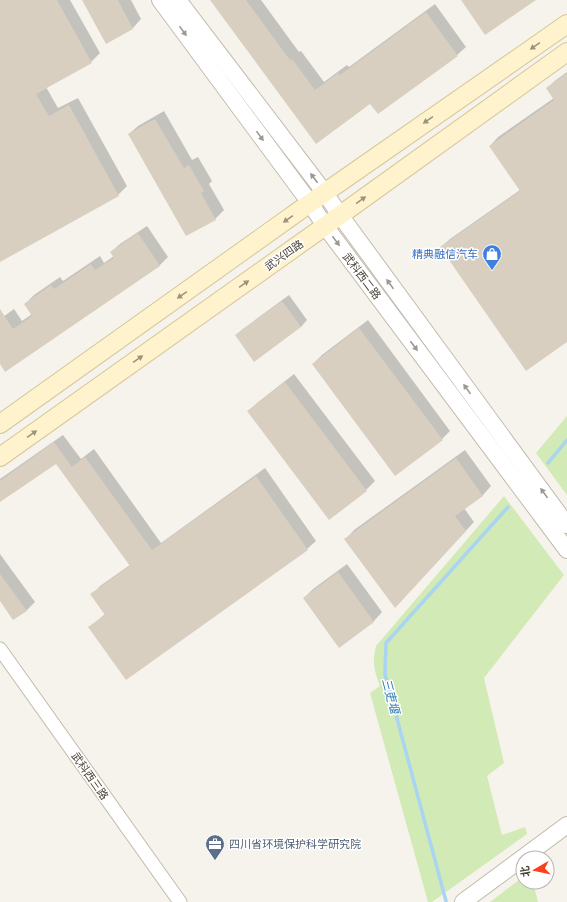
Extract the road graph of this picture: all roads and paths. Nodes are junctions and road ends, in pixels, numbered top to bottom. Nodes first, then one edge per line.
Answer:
1 (160, 0) edge
2 (178, 0) edge
3 (567, 24) edge
4 (567, 52) edge
5 (325, 193) junction
6 (310, 203) junction
7 (340, 216) junction
8 (325, 226) junction
9 (0, 424) edge
10 (0, 457) edge
11 (567, 525) edge
12 (567, 550) edge
13 (0, 649) edge
14 (567, 825) edge
15 (180, 902) edge
16 (463, 902) edge

1 -> 6 street, 武科西二路
5 -> 2 street, 武科西二路
3 -> 5 main road
7 -> 4 main road, 武兴四路
5 - 6 main road
5 - 7 street, 武科西二路
6 - 8 street, 武科西二路
6 -> 9 main road
7 - 8 main road, 武兴四路
11 -> 7 street, 武科西二路
10 -> 8 main road, 武兴四路
8 -> 12 street, 武科西二路
13 - 15 street, 武科西三路
14 - 16 street

